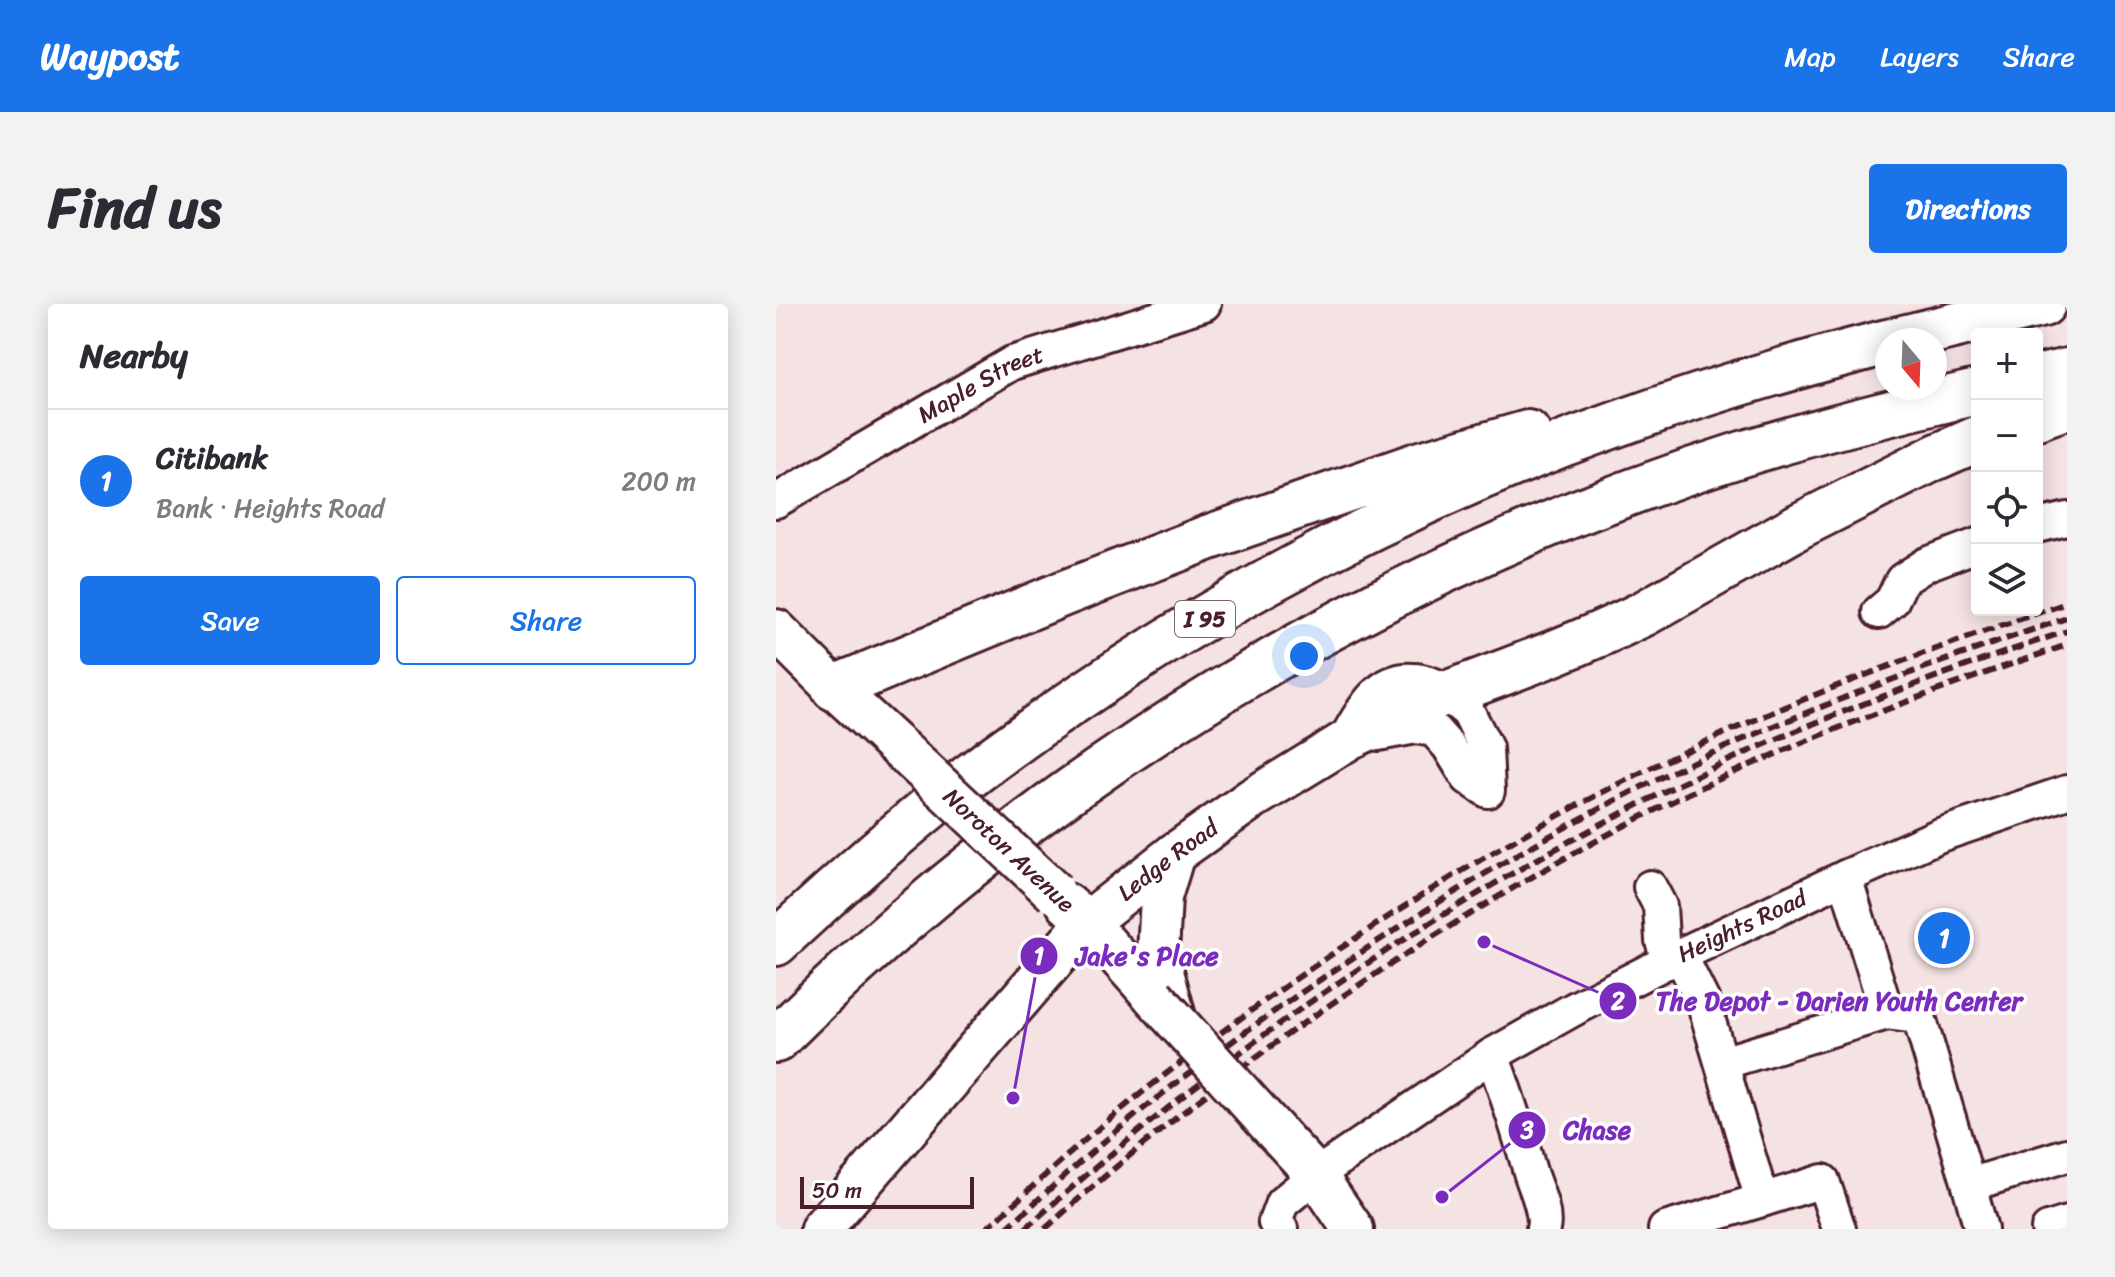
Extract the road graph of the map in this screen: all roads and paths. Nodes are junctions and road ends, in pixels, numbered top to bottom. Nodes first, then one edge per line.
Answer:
1 (1204, 304) edge
2 (2043, 304) edge
3 (1944, 328) edge
4 (1875, 345) edge
5 (2067, 371) edge
6 (2043, 377) edge
7 (1971, 394) edge
8 (1694, 397) junction
9 (2067, 406) edge
10 (2043, 415) edge
11 (1971, 442) edge
12 (776, 501) edge
13 (2067, 519) edge
14 (2043, 525) edge
15 (1971, 547) edge
16 (1879, 612) dead end
17 (776, 630) edge
18 (834, 688) junction
19 (1446, 694) junction
20 (1351, 738) junction
21 (2067, 792) edge
22 (1174, 854) junction
23 (1845, 877) junction
24 (1650, 887) dead end
25 (1087, 922) junction
26 (776, 943) edge
27 (1674, 958) junction
28 (1165, 1009) junction
29 (1887, 1013) junction
30 (776, 1040) edge
31 (1492, 1055) junction
32 (1722, 1063) junction
33 (2067, 1155) edge
34 (1316, 1175) junction
35 (1969, 1185) junction
36 (1762, 1200) junction
37 (2067, 1223) edge
38 (1276, 1227) edge
39 (821, 1229) edge
40 (1353, 1229) edge
41 (1543, 1229) edge
42 (1665, 1229) edge
43 (1839, 1229) edge
44 (1981, 1229) edge
45 (2048, 1229) edge

1 - 12 street, Maple Street
2 - 3 highway
4 - 8 highway, I 95
5 - 6 highway
7 - 30 highway
8 - 18 highway
8 - 26 highway, I 95
9 - 10 highway
11 - 19 highway
13 - 14 street
15 - 16 street
17 - 18 main road, Noroton Avenue
18 - 25 main road, Noroton Avenue, bridge
19 - 20 main road, Ledge Road
19 - 20 street
20 - 22 main road, Ledge Road
21 - 23 street, Heights Road
22 - 25 main road, Ledge Road
22 - 28 main road
23 - 27 street, Heights Road
23 - 29 street
24 - 27 street
25 - 28 main road, Noroton Avenue
25 - 39 main road, Ledge Road
27 - 31 street, Heights Road
27 - 32 street
28 - 34 main road, Noroton Avenue, bridge
29 - 32 street
29 - 35 street
31 - 34 street, Heights Road
31 - 41 street
32 - 36 street
33 - 35 street
34 - 38 street, Heights Road
34 - 40 main road, Noroton Avenue
35 - 44 street
36 - 42 street
36 - 43 street
37 - 45 street

